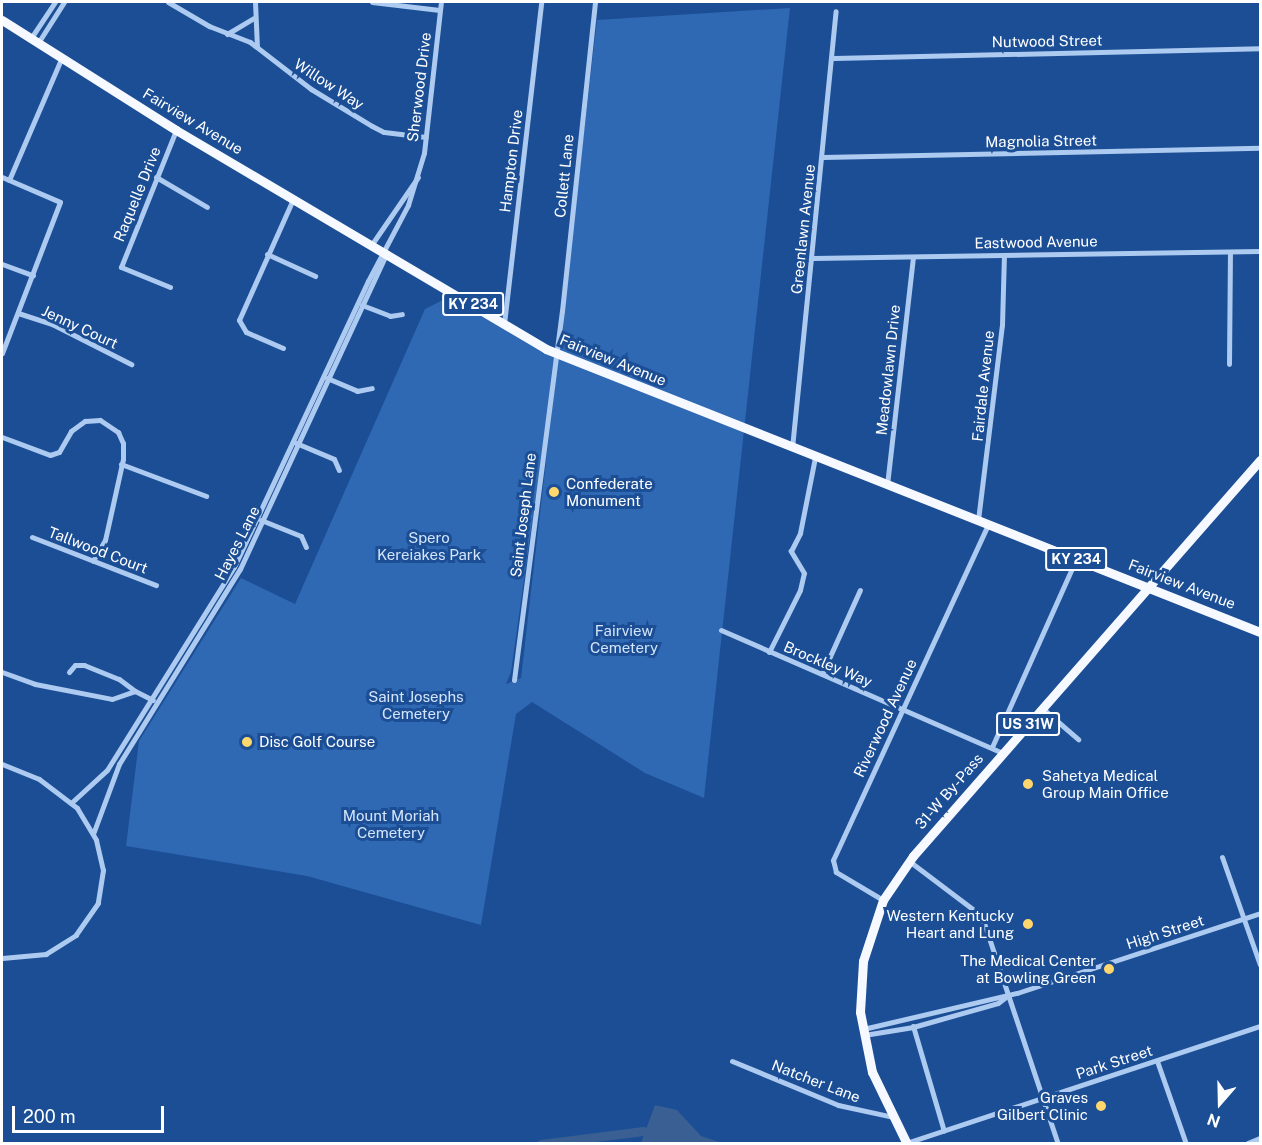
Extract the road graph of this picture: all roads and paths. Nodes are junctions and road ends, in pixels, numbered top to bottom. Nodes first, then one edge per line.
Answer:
1 (55, 2) edge
2 (64, 2) edge
3 (168, 2) edge
4 (255, 2) edge
5 (372, 2) edge
6 (441, 2) edge
7 (541, 2) edge
8 (595, 2) edge
9 (440, 10) junction
10 (837, 11) dead end
11 (254, 18) junction
12 (2, 20) edge
13 (227, 34) junction
14 (35, 41) junction
15 (257, 47) junction
16 (1260, 48) edge
17 (834, 58) junction
18 (61, 59) junction
19 (176, 130) junction
20 (426, 137) junction
21 (1260, 147) edge
22 (823, 157) junction
23 (419, 175) junction
24 (2, 177) edge
25 (156, 177) junction
26 (9, 180) junction
27 (294, 198) junction
28 (207, 207) dead end
29 (372, 244) junction
30 (385, 251) junction
31 (1260, 251) edge
32 (1230, 252) junction
33 (267, 254) junction
34 (1004, 255) junction
35 (813, 258) junction
36 (913, 258) junction
37 (2, 264) edge
38 (33, 275) junction
39 (315, 276) dead end
40 (170, 287) dead end
41 (360, 304) junction
42 (18, 313) junction
43 (402, 314) dead end
44 (504, 324) junction
45 (283, 348) dead end
46 (2, 352) edge
47 (556, 353) junction
48 (131, 364) dead end
49 (1229, 364) dead end
50 (326, 377) junction
51 (372, 388) dead end
52 (2, 437) edge
53 (295, 442) junction
54 (792, 448) junction
55 (815, 457) junction
56 (1260, 460) edge
57 (121, 464) junction
58 (339, 470) dead end
59 (887, 485) junction
60 (206, 496) dead end
61 (260, 519) junction
62 (978, 520) junction
63 (988, 524) junction
64 (32, 537) dead end
65 (306, 547) dead end
66 (1076, 559) junction
67 (93, 561) junction
68 (156, 585) dead end
69 (1149, 588) junction
70 (860, 590) dead end
71 (721, 630) dead end
72 (1260, 632) edge
73 (769, 652) junction
74 (2, 672) edge
75 (69, 672) dead end
76 (822, 674) junction
77 (514, 680) dead end
78 (135, 691) junction
79 (151, 699) junction
80 (157, 702) junction
81 (1042, 708) junction
82 (902, 709) junction
83 (1078, 739) dead end
84 (992, 747) junction
85 (1003, 753) junction
86 (2, 764) edge
87 (71, 802) junction
88 (93, 834) junction
89 (1222, 857) dead end
90 (909, 861) junction
91 (884, 900) junction
92 (1260, 913) edge
93 (1243, 919) junction
94 (2, 958) edge
95 (1260, 965) edge
96 (1008, 995) junction
97 (912, 1024) junction
98 (1260, 1026) edge
99 (862, 1032) junction
100 (732, 1061) dead end
101 (1157, 1061) junction
102 (1043, 1098) junction
103 (893, 1118) junction
104 (944, 1131) junction
105 (1260, 1139) edge
106 (907, 1143) edge
107 (1058, 1143) edge
108 (1186, 1143) edge
109 (1248, 1143) edge

1 - 14 street
2 - 14 street
3 - 13 street, Willow Way
4 - 11 street
5 - 9 street
6 - 9 street, Sherwood Drive
7 - 44 street, Hampton Drive
8 - 47 street, Collett Lane
9 - 20 street, Sherwood Drive
10 - 17 street, Greenlawn Avenue
11 - 13 street
11 - 15 street
12 - 14 main road, Fairview Avenue / KY 234
13 - 15 street, Willow Way
14 - 18 main road, Fairview Avenue / KY 234
15 - 20 street, Willow Way
16 - 17 street, Nutwood Street
17 - 22 street, Greenlawn Avenue
18 - 19 main road, Fairview Avenue / KY 234
18 - 26 street
19 - 25 street, Raquelle Drive
19 - 27 main road, Fairview Avenue / KY 234
20 - 23 street, Sherwood Drive
21 - 22 street, Magnolia Street
22 - 35 street, Greenlawn Avenue
23 - 29 street, Sherwood Drive
23 - 30 street, Sherwood Drive
24 - 26 street
25 - 28 street
25 - 40 street, Raquelle Drive
26 - 38 street
27 - 29 main road, Fairview Avenue / KY 234
27 - 33 street
29 - 30 main road, Fairview Avenue / KY 234
30 - 41 street, Hayes Lane
30 - 44 main road, Fairview Avenue / KY 234
31 - 32 street, Eastwood Avenue
32 - 34 street, Eastwood Avenue
32 - 49 street
33 - 39 street
33 - 45 street
34 - 36 street, Eastwood Avenue
34 - 62 street, Fairdale Avenue
35 - 36 street, Eastwood Avenue
35 - 54 street, Greenlawn Avenue
36 - 59 street, Meadowlawn Drive
37 - 38 street
38 - 42 street
41 - 43 street
41 - 50 street, Hayes Lane
42 - 46 street
42 - 48 street, Jenny Court
44 - 47 main road, Fairview Avenue / KY 234
47 - 54 main road, Fairview Avenue / KY 234
47 - 77 street, Saint Joseph Lane
50 - 51 street
50 - 53 street, Hayes Lane
52 - 57 street
53 - 58 street
53 - 61 street, Hayes Lane
54 - 55 main road, Fairview Avenue / KY 234
55 - 59 main road, Fairview Avenue / KY 234
55 - 73 street
56 - 69 main road, 31-W By-Pass / US 31W
57 - 60 street
57 - 67 street
59 - 62 main road, Fairview Avenue / KY 234
61 - 65 street
61 - 79 street, Hayes Lane
61 - 80 street, Hayes Lane
62 - 63 main road, Fairview Avenue / KY 234
63 - 66 main road, Fairview Avenue / KY 234
63 - 82 street, Riverwood Avenue
64 - 67 street, Tallwood Court
66 - 69 main road, Fairview Avenue / KY 234
66 - 84 street
67 - 68 street, Tallwood Court
69 - 72 main road, Fairview Avenue / KY 234
69 - 81 main road, 31-W By-Pass / US 31W
70 - 76 street
71 - 73 street, Brockley Way
73 - 76 street, Brockley Way
74 - 78 street
75 - 78 street
76 - 82 street, Brockley Way
78 - 79 street
79 - 80 street
79 - 87 street, Hayes Lane
80 - 88 street, Hayes Lane
81 - 83 street
81 - 85 main road, 31-W By-Pass / US 31W
82 - 84 street, Brockley Way
82 - 91 street, Riverwood Avenue
84 - 85 street, Brockley Way
85 - 90 main road, 31-W By-Pass / US 31W
86 - 87 street
87 - 88 street
88 - 94 street
89 - 93 street
90 - 91 main road, 31-W By-Pass / US 31W
90 - 96 street
91 - 99 main road, 31-W By-Pass / US 31W
92 - 93 street, High Street
93 - 95 street
93 - 96 street, High Street
96 - 97 street, High Street
96 - 102 street
97 - 99 street, High Street
97 - 104 street
98 - 101 street, Park Street
99 - 103 main road, 31-W By-Pass / US 31W
100 - 103 street, Natcher Lane
101 - 102 street, Park Street
101 - 108 street
102 - 104 street, Park Street
102 - 107 street
103 - 106 main road, 31-W By-Pass / US 31W
104 - 106 street, Park Street
105 - 109 street

